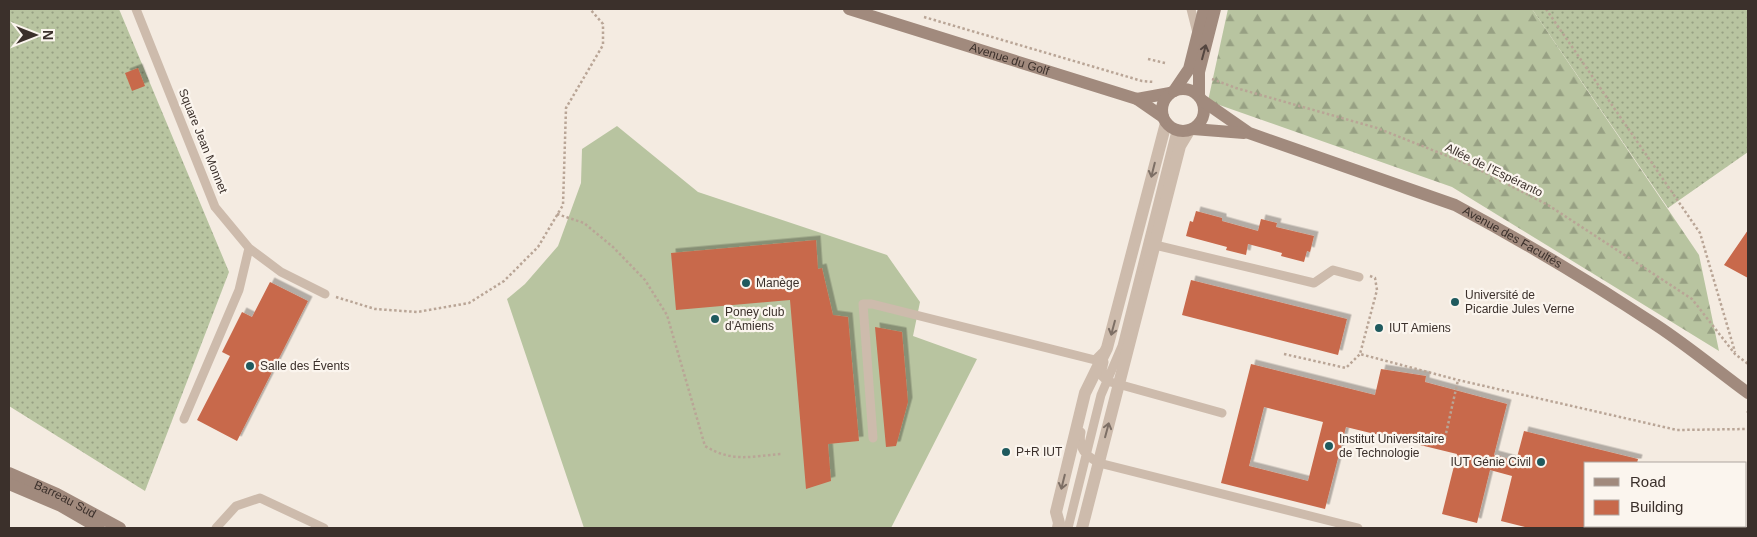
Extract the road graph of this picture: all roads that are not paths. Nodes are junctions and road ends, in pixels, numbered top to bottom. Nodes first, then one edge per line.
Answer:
1 (136, 9) edge
2 (849, 9) edge
3 (1191, 9) edge
4 (1204, 9) edge
5 (1215, 9) edge
6 (1198, 34) junction
7 (1172, 92) junction
8 (1137, 99) junction
9 (1201, 99) junction
10 (1177, 126) junction
11 (1249, 133) junction
12 (1155, 245) junction
13 (249, 248) junction
14 (1359, 277) road end
15 (325, 294) road end
16 (1108, 348) junction
17 (1106, 381) junction
18 (1119, 386) junction
19 (1748, 393) edge
20 (1083, 401) junction
21 (1222, 413) dead end
22 (184, 419) dead end
23 (873, 438) dead end
24 (1085, 455) junction
25 (1099, 463) junction
26 (9, 473) edge
27 (9, 484) edge
28 (1056, 512) junction
29 (99, 528) edge
30 (120, 528) edge
31 (216, 528) edge
32 (324, 528) edge
33 (1052, 528) edge
34 (1058, 528) edge
35 (1068, 528) edge
36 (1082, 528) edge
37 (1358, 528) edge

1 - 13 lane, Square Jean Monnet
2 - 8 main road, Avenue du Golf
3 - 6 lane
4 - 6 main road
9 -> 5 main road
6 - 7 main road
7 - 8 main road, Avenue du Golf
7 - 9 main road
7 - 10 main road
8 - 10 main road
9 - 10 main road
9 - 11 main road, Avenue des Facultés
10 - 11 main road, Avenue des Facultés
10 - 12 street
10 -> 16 street
10 - 17 lane
11 - 19 main road, Avenue des Facultés
12 - 14 lane
12 - 18 street
13 - 15 lane, Square Jean Monnet
13 - 22 lane
16 - 17 lane
16 - 20 street
16 - 23 lane
17 - 18 lane
17 - 24 lane
18 - 21 lane
25 -> 18 street
20 - 24 lane
20 -> 28 street
24 - 25 lane
24 - 35 lane
25 - 36 street
25 - 37 lane
26 - 30 main road, Barreau Sud
27 - 29 main road, Barreau Sud
28 - 33 lane
28 - 34 street
31 - 32 lane

